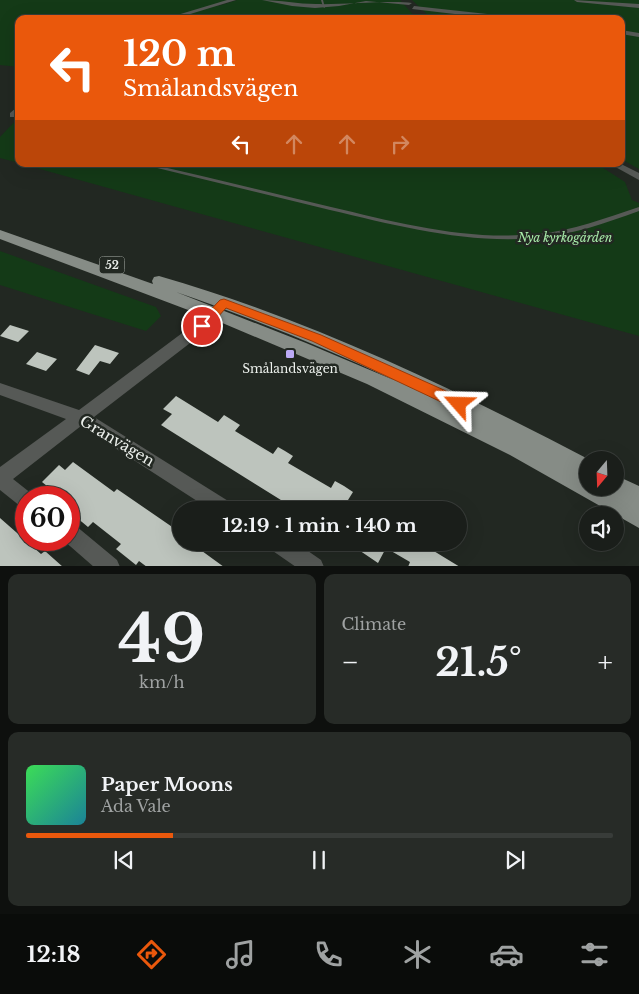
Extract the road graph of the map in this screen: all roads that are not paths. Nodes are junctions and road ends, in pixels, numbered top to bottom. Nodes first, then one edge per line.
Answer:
1 (233, 0) edge
2 (265, 0) edge
3 (322, 0) edge
4 (367, 0) edge
5 (577, 0) edge
6 (407, 1) edge
7 (639, 6) edge
8 (324, 7) junction
9 (414, 8) junction
10 (181, 15) edge
11 (421, 15) edge
12 (478, 15) edge
13 (625, 32) edge
14 (639, 34) edge
15 (157, 167) edge
16 (621, 167) edge
17 (639, 177) edge
18 (639, 209) edge
19 (0, 227) edge
20 (0, 234) edge
21 (220, 308) junction
22 (0, 389) edge
23 (80, 417) junction
24 (579, 465) edge
25 (0, 478) edge
26 (579, 482) edge
27 (624, 490) edge
28 (15, 491) edge
29 (603, 496) edge
30 (639, 498) edge
31 (213, 501) edge
32 (639, 517) edge
33 (80, 543) edge
34 (291, 551) edge
35 (110, 566) edge
36 (314, 566) edge

1 - 10 street
2 - 8 street
3 - 8 lane
4 - 6 street
4 - 8 street
5 - 7 street
6 - 9 street
9 - 11 street
9 - 12 street
13 - 14 street
15 - 18 lane
16 - 17 street
19 - 21 main road, 52
20 - 21 main road, 52
21 - 23 street
21 - 24 main road, 52
21 - 26 main road, 52
22 - 23 street, Granvägen
23 - 25 street
23 - 31 street, Granvägen
25 - 28 street
27 - 30 main road
29 - 32 main road, 52
33 - 35 street
34 - 36 street

